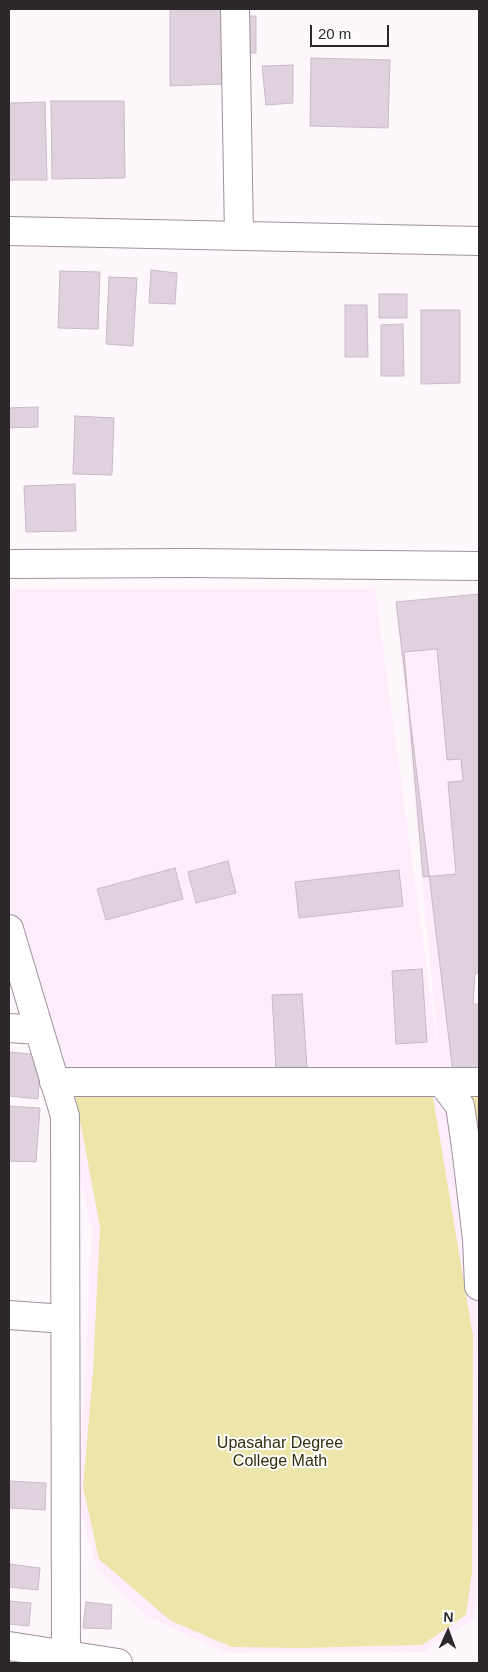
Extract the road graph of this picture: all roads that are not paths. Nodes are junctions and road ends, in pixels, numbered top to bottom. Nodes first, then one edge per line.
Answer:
1 (235, 9) edge
2 (9, 231) edge
3 (239, 235) junction
4 (479, 241) edge
5 (9, 564) edge
6 (479, 566) edge
7 (9, 929) edge
8 (9, 1028) edge
9 (38, 1030) junction
10 (54, 1082) junction
11 (442, 1082) junction
12 (479, 1082) edge
13 (479, 1286) edge
14 (9, 1315) edge
15 (65, 1319) junction
16 (9, 1646) edge
17 (66, 1655) junction
18 (118, 1663) edge

1 - 3 street
2 - 3 street
3 - 4 street
5 - 6 street
7 - 9 street
8 - 9 street
9 - 10 street
10 - 11 street
10 - 15 street
11 - 12 street
11 - 13 street
14 - 15 street
15 - 17 street
16 - 17 street
17 - 18 street

